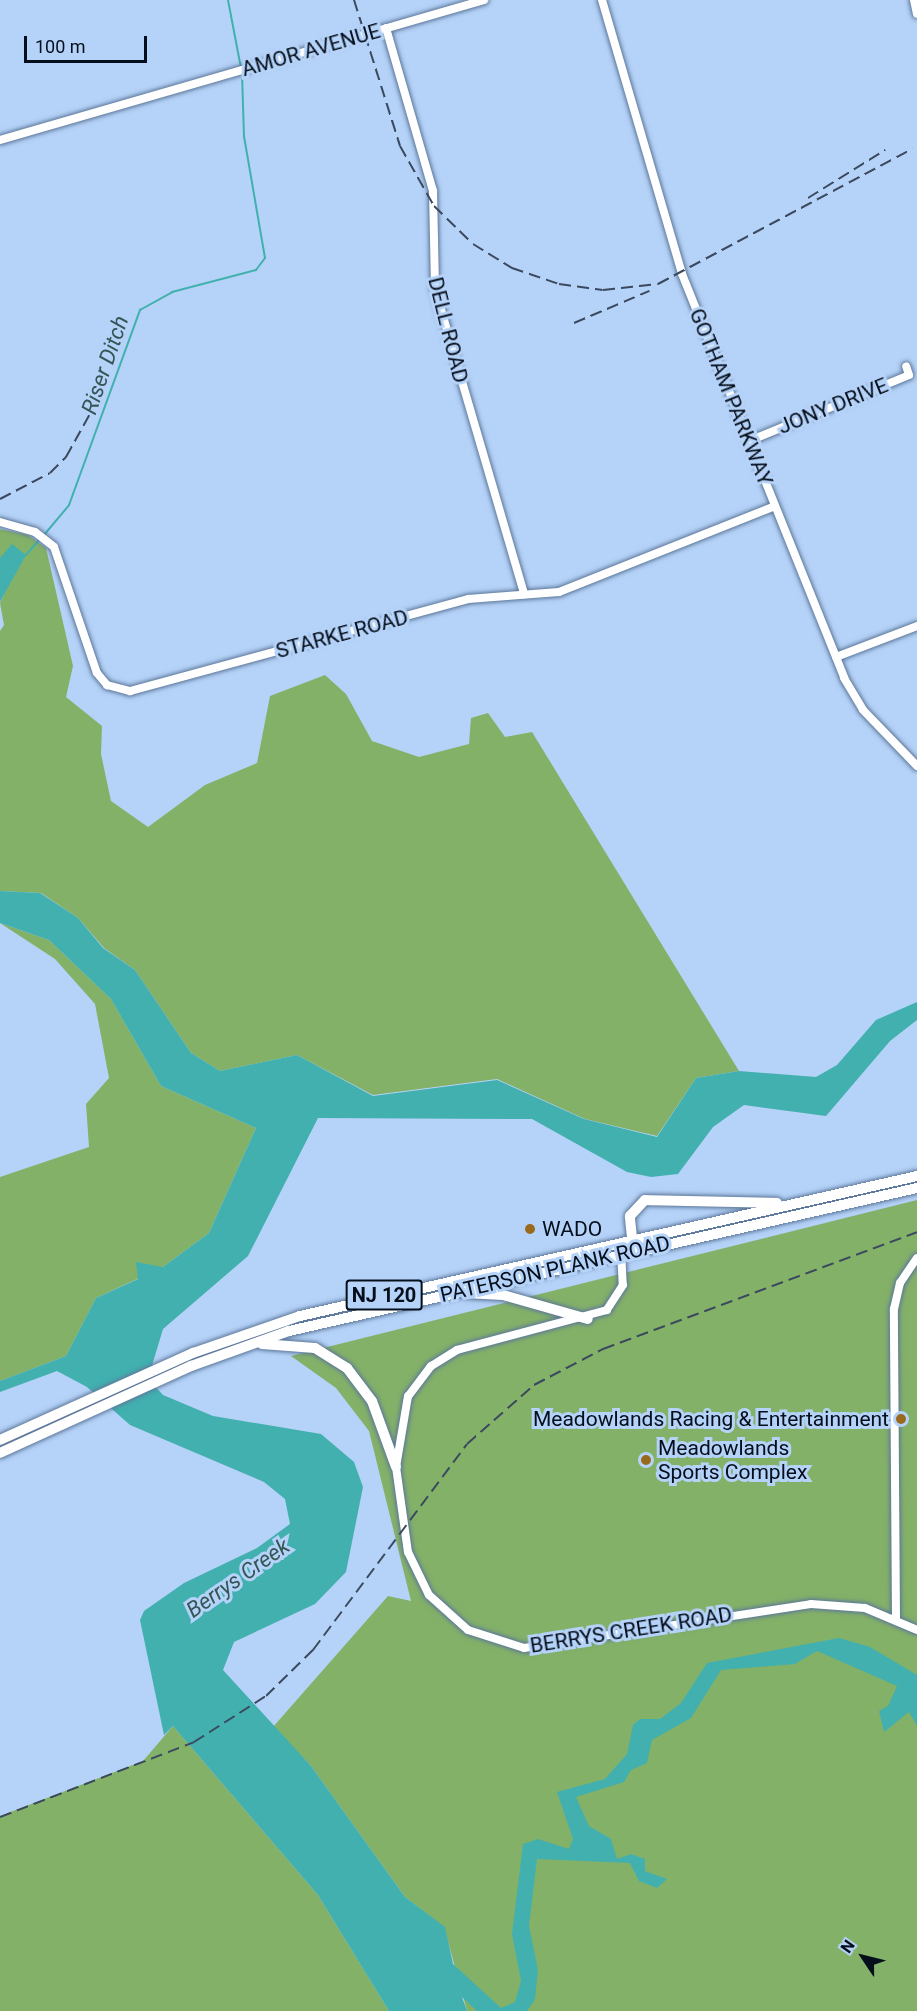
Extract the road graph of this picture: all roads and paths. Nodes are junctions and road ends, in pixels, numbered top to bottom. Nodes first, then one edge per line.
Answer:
1 (484, 0) edge
2 (602, 0) edge
3 (914, 0) edge
4 (917, 14) edge
5 (386, 28) junction
6 (0, 140) edge
7 (906, 366) dead end
8 (749, 441) junction
9 (776, 506) junction
10 (0, 522) edge
11 (524, 594) junction
12 (917, 626) edge
13 (836, 657) junction
14 (917, 766) edge
15 (917, 1176) edge
16 (917, 1188) edge
17 (795, 1203) junction
18 (633, 1245) junction
19 (620, 1248) junction
20 (917, 1258) edge
21 (450, 1292) junction
22 (588, 1319) junction
23 (247, 1345) junction
24 (158, 1375) junction
25 (0, 1440) edge
26 (0, 1453) edge
27 (396, 1467) junction
28 (896, 1619) junction
29 (917, 1630) edge

1 - 5 street, AMOR AVENUE
2 - 8 street, GOTHAM PARKWAY
3 - 4 street
5 - 6 street, AMOR AVENUE
5 - 11 street, DELL ROAD
7 - 8 street, JONY DRIVE
8 - 9 street, GOTHAM PARKWAY
9 - 11 street, STARKE ROAD
9 - 13 street, GOTHAM PARKWAY
10 - 11 street, STARKE ROAD
12 - 13 street
13 - 14 street, GOTHAM PARKWAY
15 - 17 main road, PATERSON PLANK ROAD / NJ 120
16 - 18 main road, PATERSON PLANK ROAD / NJ 120
17 - 18 main road, PATERSON PLANK ROAD / NJ 120
17 - 18 main road
18 - 19 main road, PATERSON PLANK ROAD / NJ 120
19 - 21 main road, PATERSON PLANK ROAD / NJ 120
19 - 22 street, BERRYS CREEK ROAD
19 - 24 main road, PATERSON PLANK ROAD / NJ 120
20 - 28 street
21 - 22 main road
21 - 23 main road, PATERSON PLANK ROAD / NJ 120
22 - 27 street, BERRYS CREEK ROAD
23 - 24 main road, PATERSON PLANK ROAD / NJ 120
23 - 27 main road
24 - 25 main road, PATERSON PLANK ROAD / NJ 120
24 - 26 main road, PATERSON PLANK ROAD / NJ 120
27 - 28 street, BERRYS CREEK ROAD
28 - 29 street, BERRYS CREEK ROAD

